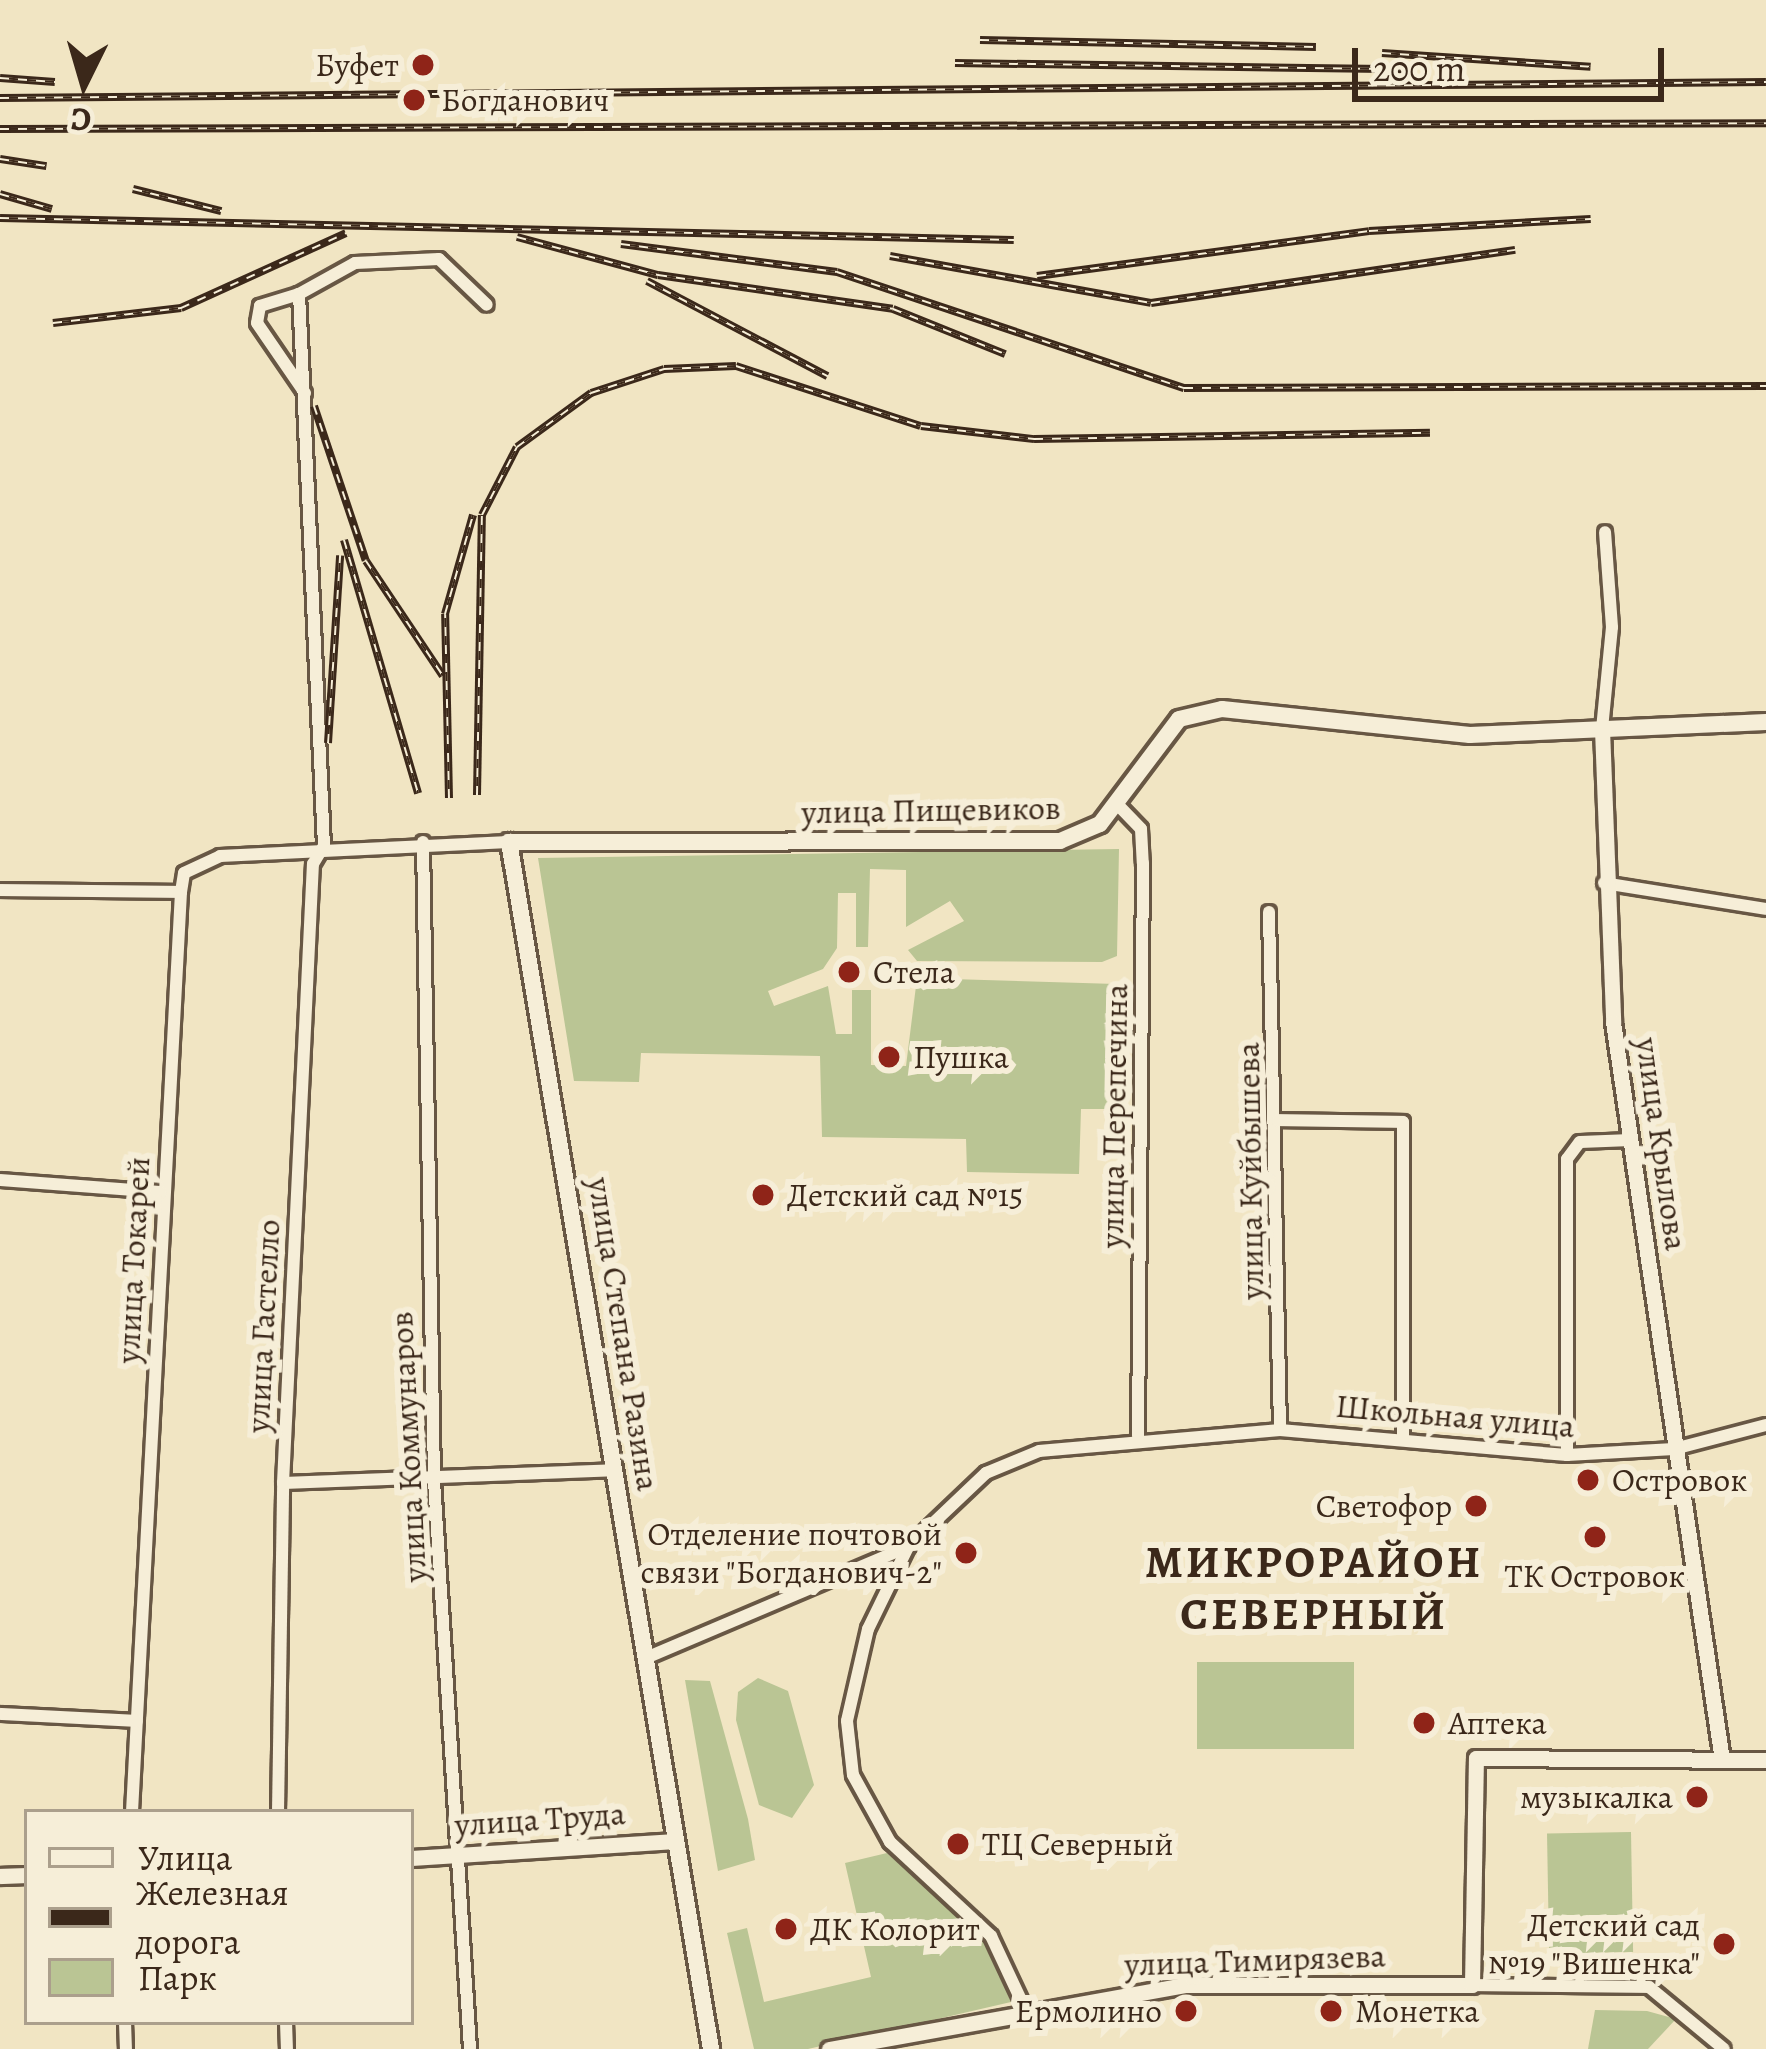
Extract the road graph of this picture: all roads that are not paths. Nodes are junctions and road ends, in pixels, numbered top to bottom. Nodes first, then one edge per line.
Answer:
1 (299, 294) junction
2 (488, 305) dead end
3 (304, 393) junction
4 (1605, 532) dead end
5 (1766, 722) edge
6 (1602, 729) junction
7 (1118, 805) junction
8 (423, 842) junction
9 (509, 842) junction
10 (324, 846) junction
11 (1604, 883) junction
12 (0, 890) edge
13 (181, 892) junction
14 (1766, 909) edge
15 (1269, 912) dead end
16 (1278, 1120) junction
17 (1631, 1140) junction
18 (0, 1180) edge
19 (161, 1192) junction
20 (1766, 1426) edge
21 (1280, 1430) junction
22 (1138, 1436) junction
23 (1403, 1439) junction
24 (1674, 1449) junction
25 (1567, 1455) junction
26 (614, 1470) junction
27 (434, 1481) junction
28 (283, 1483) junction
29 (908, 1547) junction
30 (646, 1658) junction
31 (0, 1714) edge
32 (137, 1721) junction
33 (1723, 1760) junction
34 (1766, 1760) edge
35 (132, 1809) edge
36 (278, 1809) edge
37 (675, 1841) junction
38 (454, 1856) junction
39 (414, 1858) edge
40 (1472, 1985) junction
41 (1028, 2013) junction
42 (470, 2049) edge
43 (711, 2049) edge
44 (829, 2049) edge
45 (1724, 2049) edge

1 - 2 street
1 - 3 street, улица Гастелло
1 - 3 street
3 - 10 street, улица Гастелло
4 - 6 street, улица Крылова
5 - 6 main road, улица Пищевиков
6 - 7 main road, улица Пищевиков
6 - 11 street, улица Крылова
7 - 9 main road, улица Пищевиков
7 - 22 street, улица Перепечина
8 - 9 street, улица Пищевиков
8 - 10 street, улица Пищевиков
8 - 27 street, улица Коммунаров
9 - 26 main road, улица Степана Разина
10 - 13 street, улица Пищевиков
10 - 28 street, улица Гастелло
11 - 14 street
11 - 17 street, улица Крылова
12 - 13 street
13 - 19 street, улица Токарей
15 - 16 street, улица Куйбышева
16 - 21 street, улица Куйбышева
16 - 23 street
17 - 24 street, улица Крылова
17 - 25 street
18 - 19 street
19 - 32 street, улица Токарей
20 - 24 street, Школьная улица
21 - 22 street, Школьная улица
21 - 23 street, Школьная улица
22 - 29 street, Школьная улица
23 - 25 street, Школьная улица
24 - 25 street, Школьная улица
24 - 33 street, улица Крылова
26 - 27 street
26 - 30 main road, улица Степана Разина
27 - 28 street
27 - 38 street, улица Коммунаров
28 - 36 street, улица Гастелло
29 - 30 street
29 - 41 street
30 - 37 main road, улица Степана Разина
31 - 32 street
32 - 35 street, улица Токарей
33 - 34 street
33 - 40 street
37 - 38 street, улица Труда
37 - 43 main road, улица Степана Разина
38 - 39 street, улица Труда
38 - 42 street, улица Коммунаров
40 - 41 street, улица Тимирязева
40 - 45 street
41 - 44 street, улица Тимирязева

